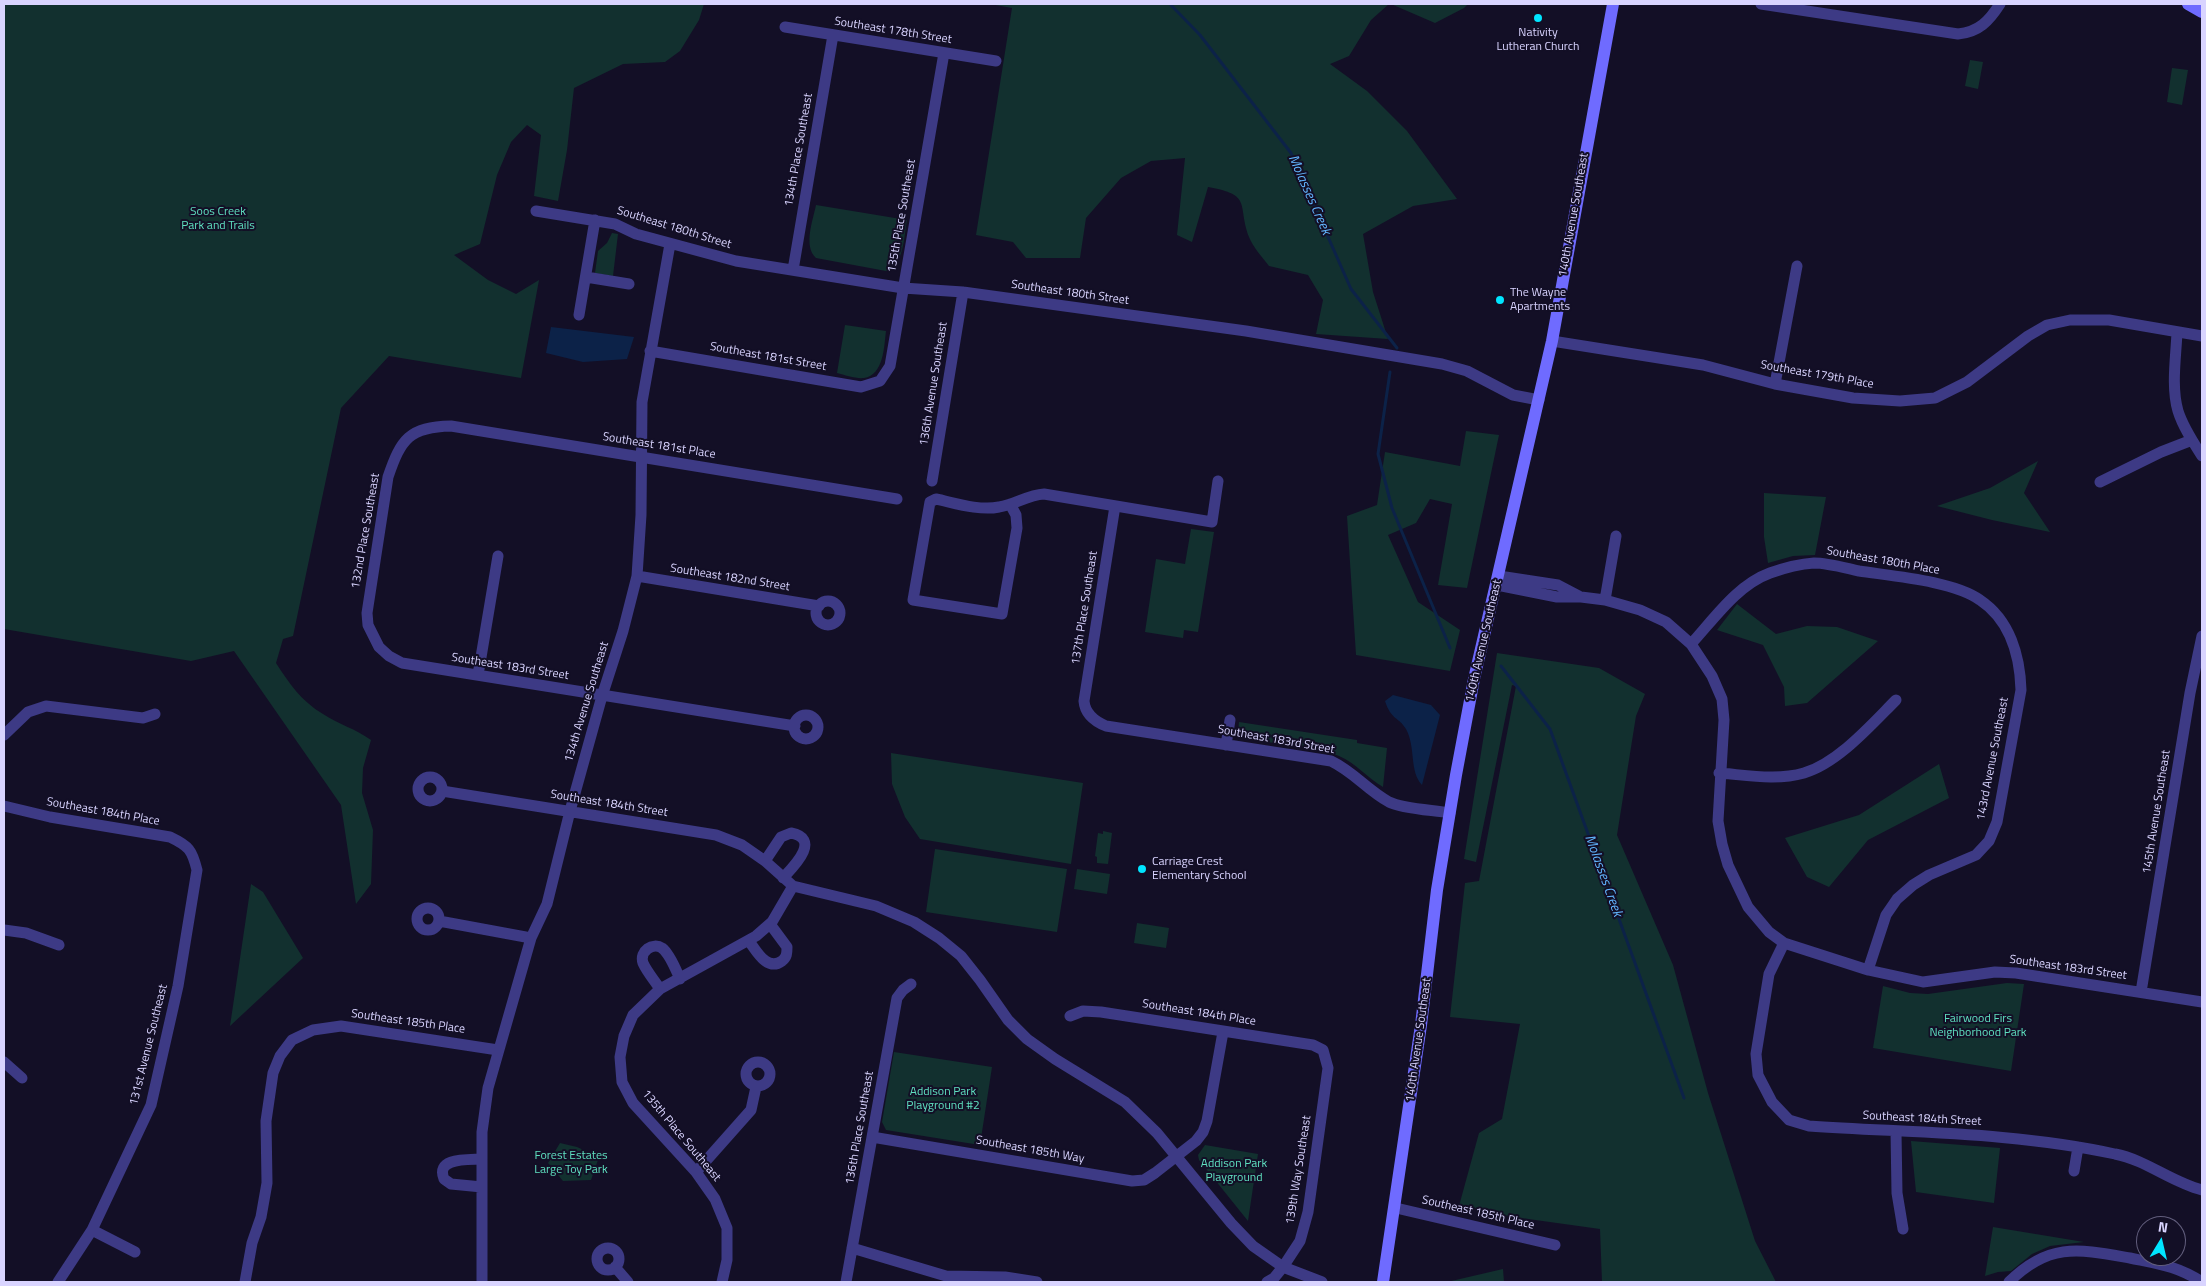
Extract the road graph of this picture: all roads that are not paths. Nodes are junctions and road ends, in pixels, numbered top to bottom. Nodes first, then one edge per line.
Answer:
1 (1613, 4) edge
2 (1761, 4) edge
3 (2000, 4) edge
4 (2188, 4) edge
5 (2202, 12) edge
6 (786, 27) dead end
7 (833, 35) junction
8 (944, 52) junction
9 (996, 61) dead end
10 (536, 211) dead end
11 (595, 220) junction
12 (670, 244) junction
13 (1797, 266) dead end
14 (793, 270) junction
15 (586, 277) junction
16 (629, 284) dead end
17 (903, 288) junction
18 (963, 292) junction
19 (578, 315) dead end
20 (2177, 332) junction
21 (2202, 336) edge
22 (1552, 341) junction
23 (650, 351) junction
24 (880, 381) joint
25 (1775, 384) junction
26 (1539, 400) junction
27 (417, 431) joint
28 (2192, 440) junction
29 (2202, 456) edge
30 (642, 457) junction
31 (1218, 481) dead end
32 (932, 482) dead end
33 (2100, 482) dead end
34 (897, 499) dead end
35 (1010, 504) junction
36 (1115, 506) junction
37 (1616, 536) dead end
38 (498, 556) dead end
39 (637, 576) junction
40 (1498, 581) junction
41 (1605, 600) junction
42 (819, 606) dead end
43 (2000, 618) joint
44 (2202, 636) edge
45 (377, 644) joint
46 (1691, 644) junction
47 (478, 675) junction
48 (602, 696) junction
49 (1896, 700) dead end
50 (155, 714) dead end
51 (1088, 714) joint
52 (1230, 720) dead end
53 (794, 726) dead end
54 (4, 735) edge
55 (1226, 745) junction
56 (1719, 773) junction
57 (442, 791) dead end
58 (4, 806) edge
59 (570, 811) junction
60 (1450, 813) junction
61 (193, 854) joint
62 (765, 861) junction
63 (783, 878) junction
64 (793, 886) junction
65 (440, 921) dead end
66 (770, 924) junction
67 (4, 930) edge
68 (531, 938) junction
69 (749, 940) junction
70 (1784, 944) junction
71 (59, 945) dead end
72 (1868, 970) junction
73 (680, 979) junction
74 (911, 984) dead end
75 (660, 990) junction
76 (2141, 992) junction
77 (2202, 1002) edge
78 (1070, 1016) dead end
79 (1223, 1032) junction
80 (498, 1050) junction
81 (1323, 1050) joint
82 (4, 1062) edge
83 (22, 1078) dead end
84 (756, 1087) dead end
85 (1896, 1132) junction
86 (872, 1137) junction
87 (2078, 1148) junction
88 (1177, 1157) junction
89 (482, 1159) junction
90 (2074, 1171) dead end
91 (696, 1172) junction
92 (482, 1187) junction
93 (2202, 1190) edge
94 (1396, 1208) junction
95 (1903, 1229) dead end
96 (92, 1230) junction
97 (1555, 1245) dead end
98 (852, 1248) junction
99 (135, 1252) dead end
100 (615, 1267) dead end
101 (1284, 1267) junction
102 (58, 1282) edge
103 (245, 1282) edge
104 (482, 1282) edge
105 (628, 1282) edge
106 (722, 1282) edge
107 (846, 1282) edge
108 (1037, 1282) edge
109 (1267, 1282) edge
110 (1322, 1282) edge
111 (1383, 1282) edge
112 (2009, 1282) edge
113 (2202, 1282) edge

1 - 22 main road, 140th Avenue Southeast
2 - 3 street
4 - 5 main road
6 - 7 street, Southeast 178th Street
7 - 8 street, Southeast 178th Street
7 - 14 street, 134th Place Southeast
8 - 9 street, Southeast 178th Street
8 - 17 street, 135th Place Southeast
10 - 11 street, Southeast 180th Street
11 - 12 street, Southeast 180th Street
11 - 15 street
12 - 14 street, Southeast 180th Street
12 - 23 street, 134th Avenue Southeast
13 - 25 street
14 - 17 street, Southeast 180th Street
15 - 16 street
15 - 19 street
17 - 18 street, Southeast 180th Street
17 - 24 street, 135th Place Southeast
18 - 26 street, Southeast 180th Street
18 - 32 street, 136th Avenue Southeast
20 - 21 street, Southeast 179th Place
20 - 25 street, Southeast 179th Place
20 - 28 street
22 - 25 street, Southeast 179th Place
22 - 26 main road, 140th Avenue Southeast
23 - 24 street, Southeast 181st Street
23 - 30 street, 134th Avenue Southeast
26 - 40 main road, 140th Avenue Southeast
27 - 30 street, Southeast 181st Place
27 - 45 street, 132nd Place Southeast
28 - 29 street
28 - 33 street
30 - 34 street, Southeast 181st Place
30 - 39 street, 134th Avenue Southeast
31 - 36 street
35 - 35 street
35 - 36 street
36 - 51 street, 137th Place Southeast
37 - 41 street
38 - 47 street
39 - 42 street, Southeast 182nd Street
39 - 48 street, 134th Avenue Southeast
40 - 41 street
40 - 60 main road, 140th Avenue Southeast
41 - 46 street
43 - 46 street, Southeast 180th Place
43 - 72 street, 143rd Avenue Southeast
44 - 76 street, 145th Avenue Southeast
45 - 47 street, Southeast 183rd Street
46 - 56 street
47 - 48 street, Southeast 183rd Street
48 - 53 street, Southeast 183rd Street
48 - 59 street, 134th Avenue Southeast
49 - 56 street
50 - 54 street
51 - 55 street, Southeast 183rd Street
52 - 55 street
55 - 60 street, Southeast 183rd Street
56 - 70 street
57 - 59 street, Southeast 184th Street
58 - 61 street, Southeast 184th Place
59 - 62 street, Southeast 184th Street
59 - 68 street, 134th Avenue Southeast
60 - 94 main road, 140th Avenue Southeast
61 - 96 street, 131st Avenue Southeast
62 - 63 street, Southeast 184th Street
62 - 63 street
63 - 64 street, Southeast 184th Street
64 - 66 street, 135th Place Southeast
64 - 88 street, Southeast 184th Street
65 - 68 street
66 - 69 street, 135th Place Southeast
66 - 69 street
67 - 71 street
68 - 80 street, 134th Avenue Southeast
69 - 73 street, 135th Place Southeast
70 - 72 street, Southeast 183rd Street
70 - 85 street, Southeast 184th Street
72 - 76 street, Southeast 183rd Street
73 - 75 street, 135th Place Southeast
73 - 75 street
74 - 86 street, 136th Place Southeast
75 - 91 street, 135th Place Southeast
76 - 77 street, Southeast 183rd Street
78 - 79 street, Southeast 184th Place
79 - 81 street, Southeast 184th Place
79 - 88 street, Southeast 185th Way
80 - 89 street, 134th Avenue Southeast
80 - 103 street, Southeast 185th Place
81 - 101 street, 139th Way Southeast
82 - 83 street
84 - 91 street
85 - 87 street, Southeast 184th Street
85 - 95 street
86 - 88 street, Southeast 185th Way
86 - 98 street, 136th Place Southeast
87 - 90 street
87 - 93 street, Southeast 184th Street
88 - 101 street, Southeast 184th Street
89 - 92 street, 134th Avenue Southeast
89 - 92 street
91 - 106 street, 135th Place Southeast
92 - 104 street, 134th Avenue Southeast
94 - 97 street, Southeast 185th Place
94 - 111 main road, 140th Avenue Southeast
96 - 99 street
96 - 102 street, 131st Avenue Southeast
98 - 107 street, 136th Place Southeast
98 - 108 street
100 - 105 street
101 - 109 street, 139th Way Southeast
101 - 110 street, Southeast 184th Street
112 - 113 street

